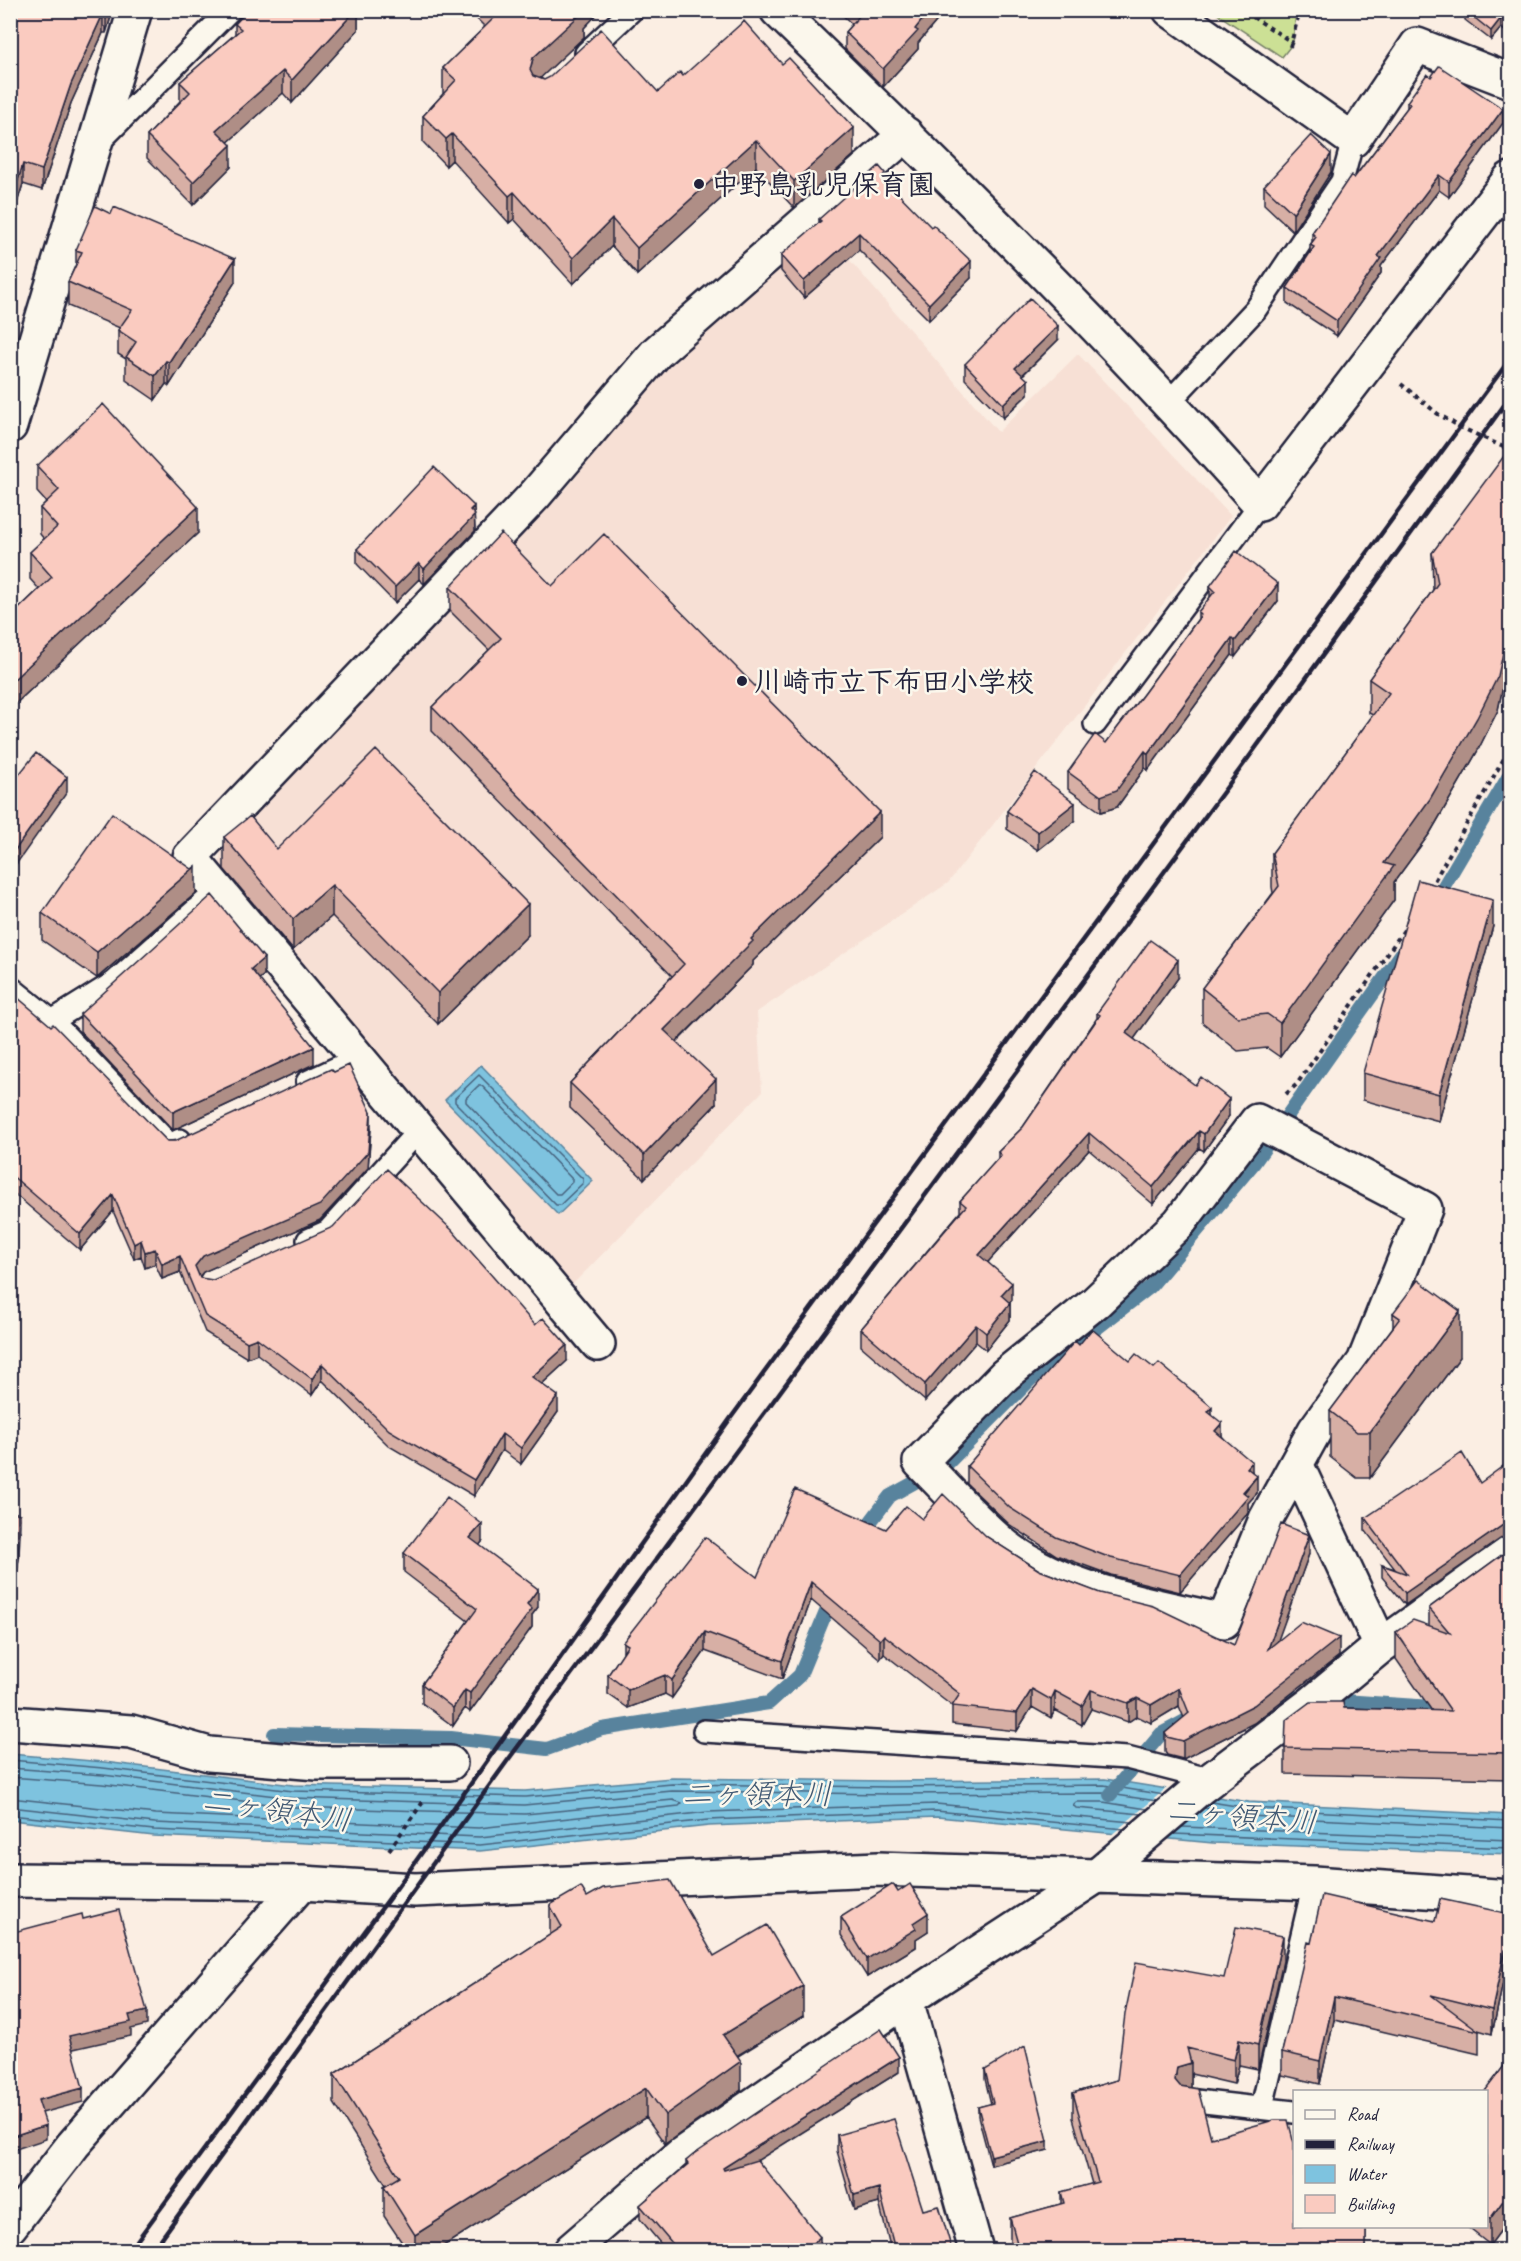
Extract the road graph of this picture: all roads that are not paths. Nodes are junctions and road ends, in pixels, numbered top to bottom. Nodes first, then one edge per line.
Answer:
1 (135, 10) edge
2 (230, 10) edge
3 (632, 10) edge
4 (777, 10) edge
5 (1170, 10) edge
6 (574, 64) edge
7 (1510, 81) edge
8 (906, 134) junction
9 (1353, 140) junction
10 (94, 147) junction
11 (1510, 179) edge
12 (1169, 402) junction
13 (10, 426) edge
14 (1260, 504) junction
15 (1095, 724) dead end
16 (218, 890) junction
17 (10, 987) edge
18 (52, 1021) junction
19 (358, 1058) junction
20 (285, 1092) edge
21 (201, 1130) edge
22 (419, 1130) junction
23 (288, 1249) edge
24 (598, 1344) dead end
25 (1297, 1466) junction
26 (1510, 1553) edge
27 (1381, 1646) junction
28 (10, 1723) edge
29 (704, 1731) dead end
30 (450, 1763) road end
31 (1207, 1784) junction
32 (1098, 1875) junction
33 (10, 1880) edge
34 (302, 1883) junction
35 (1314, 1883) junction
36 (1510, 1897) edge
37 (906, 2000) junction
38 (1187, 2100) edge
39 (1262, 2107) junction
40 (1293, 2112) edge
41 (10, 2226) edge
42 (571, 2250) edge
43 (976, 2250) edge

1 - 10 street
2 - 10 lane
3 - 6 lane
4 - 8 street
5 - 9 street
7 - 9 street
8 - 12 street
8 - 16 street
9 - 12 lane
10 - 13 street
11 - 14 street
12 - 14 street
14 - 15 lane
16 - 18 lane
16 - 19 street
17 - 18 lane
18 - 21 lane
19 - 20 lane
19 - 22 street
22 - 23 lane
22 - 24 street
25 - 25 street
25 - 27 street
26 - 27 street
27 - 31 street
28 - 30 street
29 - 31 lane
31 - 32 street
32 - 34 street
32 - 35 street
32 - 37 street
33 - 34 street
34 - 41 street
35 - 36 street
35 - 39 lane
37 - 42 street
37 - 43 street
38 - 39 lane
39 - 40 lane

